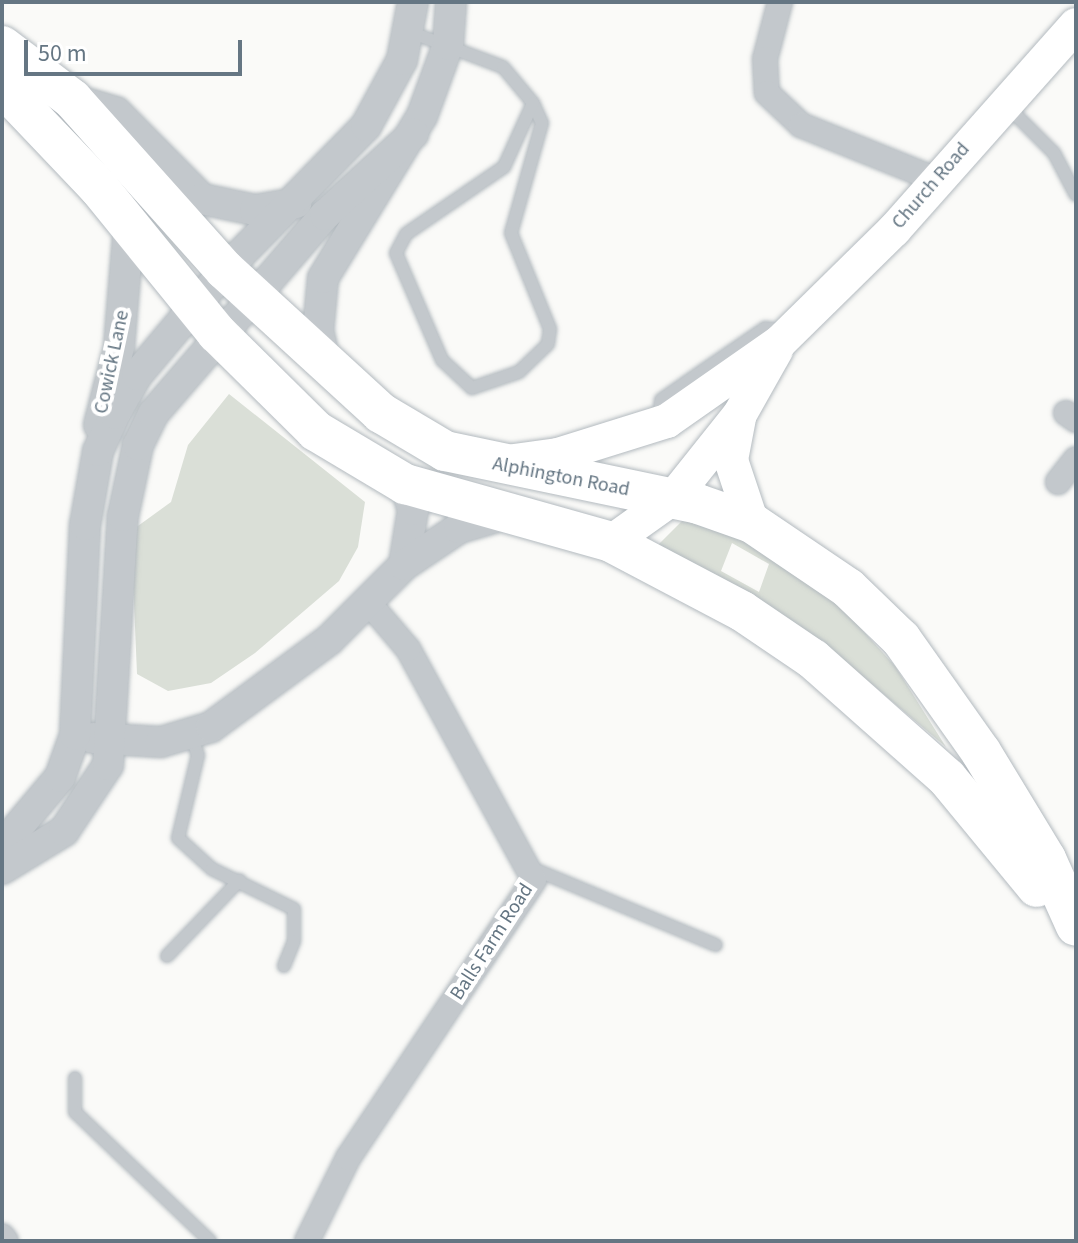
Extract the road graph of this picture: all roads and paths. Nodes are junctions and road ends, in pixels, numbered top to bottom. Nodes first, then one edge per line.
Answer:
1 (413, 2) edge
2 (451, 2) edge
3 (780, 2) edge
4 (1076, 25) edge
5 (410, 32) junction
6 (448, 45) junction
7 (2, 46) edge
8 (2, 86) edge
9 (72, 99) junction
10 (1002, 102) junction
11 (533, 103) junction
12 (413, 134) junction
13 (937, 180) junction
14 (1076, 195) edge
15 (296, 203) junction
16 (129, 225) junction
17 (239, 282) junction
18 (206, 320) junction
19 (786, 338) junction
20 (326, 365) junction
21 (740, 414) junction
22 (98, 451) junction
23 (1076, 459) edge
24 (490, 464) junction
25 (1058, 482) dead end
26 (405, 484) junction
27 (673, 498) junction
28 (500, 516) junction
29 (752, 523) junction
30 (611, 542) junction
31 (404, 565) junction
32 (368, 602) junction
33 (75, 735) junction
34 (191, 735) junction
35 (113, 741) junction
36 (2, 846) edge
37 (2, 869) edge
38 (534, 869) junction
39 (240, 880) junction
40 (1076, 926) edge
41 (1076, 938) edge
42 (716, 945) dead end
43 (167, 956) dead end
44 (284, 966) dead end
45 (75, 1078) dead end
46 (2, 1236) edge
47 (6, 1241) edge
48 (210, 1241) edge
49 (307, 1241) edge

1 - 5 street
2 - 6 street
3 - 13 street
4 - 10 main road, Church Road
5 - 6 lane
5 - 15 street
6 - 11 lane
6 - 12 street
7 - 9 highway, Alphington Road
8 - 16 highway
9 - 15 street
9 - 17 highway, Alphington Road
10 - 13 main road, Church Road
10 - 14 lane
11 - 11 lane
12 - 17 street
12 - 20 street
13 - 19 main road, Church Road
15 - 17 street
16 - 18 highway
16 - 22 street, Cowick Lane
17 - 18 street
17 - 20 highway, Alphington Road
18 - 22 street
18 - 26 highway
18 - 35 street
19 - 21 main road, Church Road
19 - 24 main road, Church Road
20 - 24 highway, Alphington Road
21 - 27 main road, Church Road
21 - 29 main road
22 - 33 street, Cowick Lane
23 - 25 street
24 - 27 highway, Alphington Road
26 - 28 highway
26 - 31 street
27 - 29 highway, Alphington Road
27 - 30 main road, Church Road
28 - 30 highway
28 - 31 street
29 - 40 highway, Alphington Road
30 - 41 highway
31 - 32 street
32 - 34 street
32 - 38 street, Balls Farm Road
33 - 35 street
33 - 36 street, Cowick Lane
34 - 35 street
34 - 39 lane
35 - 37 street
38 - 42 lane
38 - 49 street, Balls Farm Road
39 - 43 lane
39 - 44 lane
45 - 48 lane
46 - 47 street

